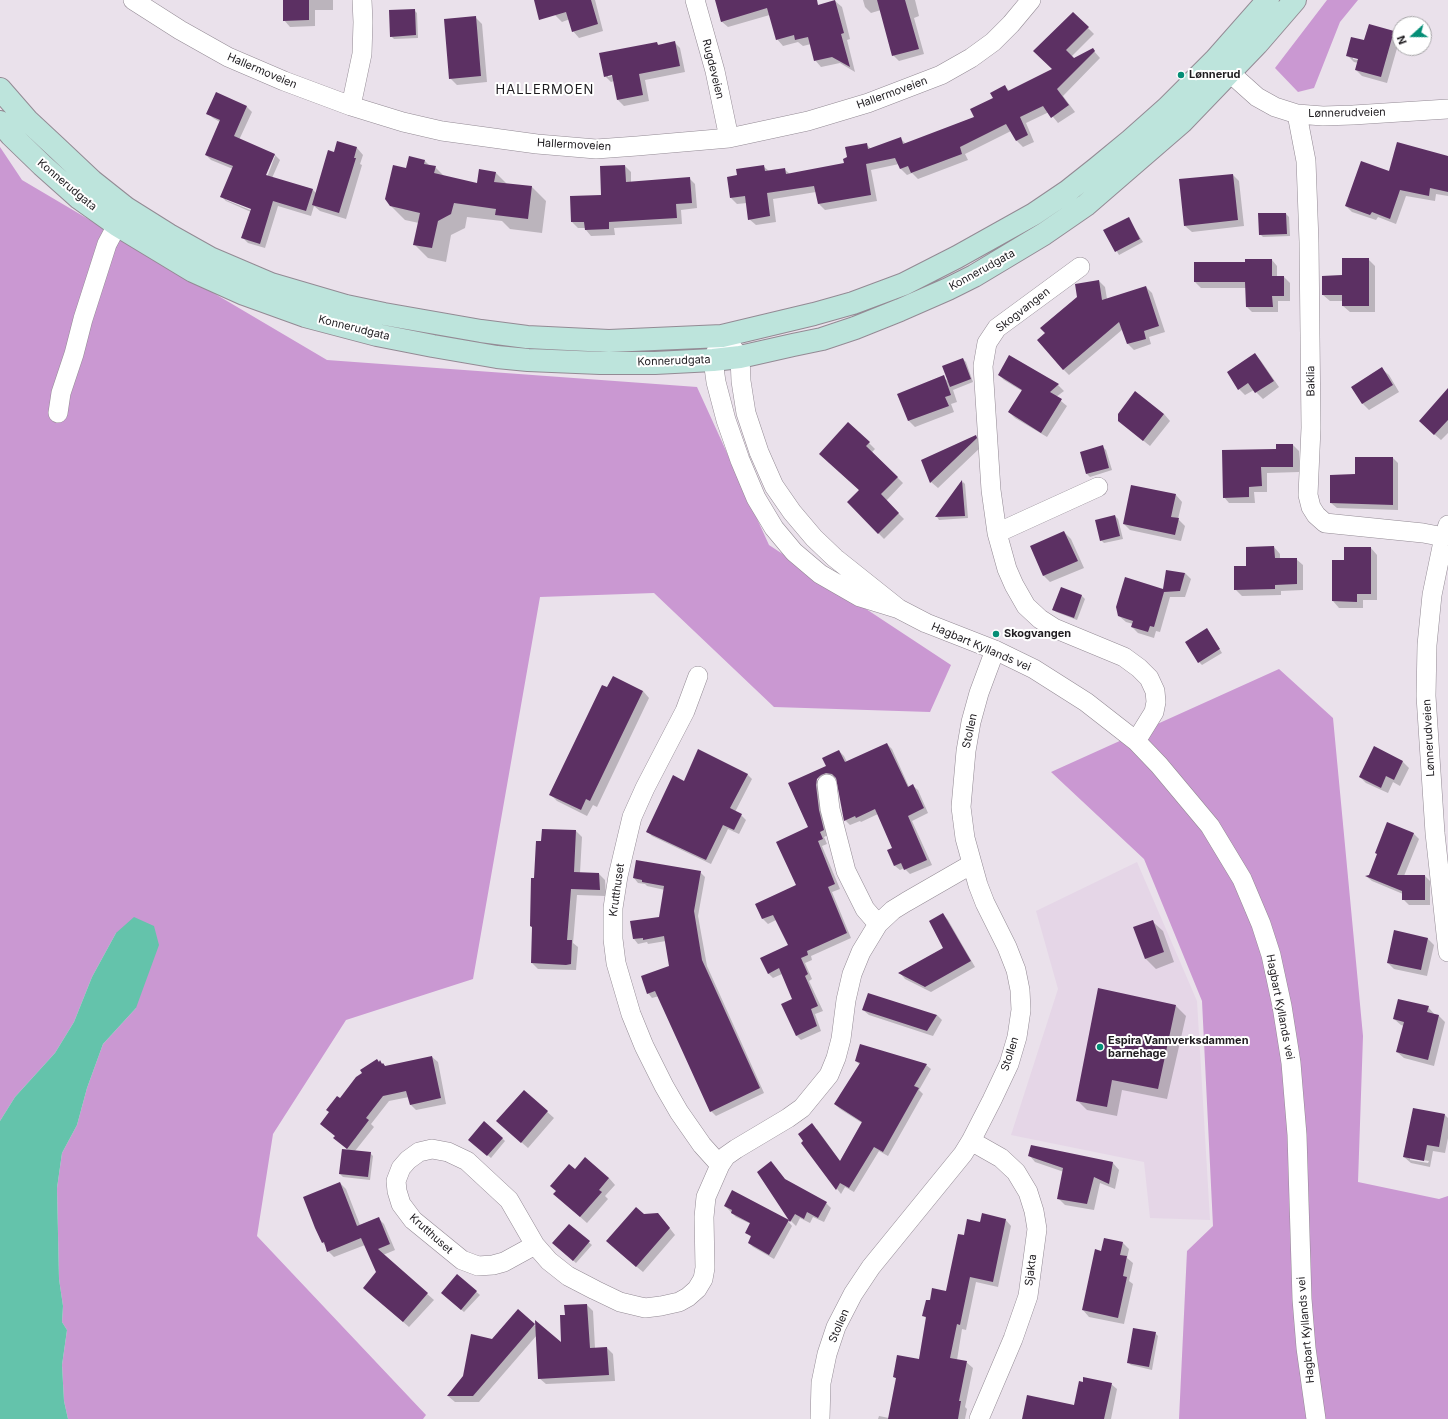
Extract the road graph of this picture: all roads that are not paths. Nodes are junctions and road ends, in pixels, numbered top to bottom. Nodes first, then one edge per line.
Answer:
1 (133, 0) edge
2 (362, 0) edge
3 (695, 0) edge
4 (1031, 0) edge
5 (1268, 0) edge
6 (1295, 0) edge
7 (1223, 66) junction
8 (0, 89) edge
9 (351, 106) junction
10 (1448, 109) edge
11 (1296, 114) junction
12 (0, 122) edge
13 (729, 138) junction
14 (122, 217) junction
15 (1080, 267) dead end
16 (722, 336) junction
17 (740, 357) junction
18 (713, 360) junction
19 (58, 413) dead end
20 (1098, 487) dead end
21 (1446, 531) edge
22 (998, 533) junction
23 (899, 609) junction
24 (995, 650) junction
25 (698, 676) dead end
26 (1136, 740) junction
27 (827, 784) dead end
28 (972, 864) junction
29 (878, 924) junction
30 (1448, 952) edge
31 (971, 1141) junction
32 (720, 1165) junction
33 (535, 1245) junction
34 (820, 1419) edge
35 (979, 1419) edge
36 (1316, 1419) edge

1 - 9 street, Hallermoveien
2 - 9 street
3 - 13 street, Rugdeveien
4 - 13 street, Hallermoveien
5 - 7 main road, Konnerudgata
6 - 7 main road, Konnerudgata
7 - 11 street, Lønnerudveien
7 - 16 main road, Konnerudgata
7 - 17 main road, Konnerudgata
8 - 14 main road, Konnerudgata
9 - 13 street, Hallermoveien
10 - 11 street, Lønnerudveien
11 - 21 street, Baklia
12 - 14 main road, Konnerudgata
14 - 16 main road, Konnerudgata
14 - 18 main road, Konnerudgata
14 - 19 street
15 - 22 street, Skogvangen
16 - 17 street
16 - 18 street, Hagbart Kyllands vei
17 - 18 main road, Konnerudgata
17 - 23 street, Hagbart Kyllands vei
18 - 23 street, Hagbart Kyllands vei
20 - 22 street
21 - 30 street, Lønnerudveien
22 - 26 street, Skogvangen
23 - 24 street, Hagbart Kyllands vei
24 - 26 street, Hagbart Kyllands vei
24 - 28 street, Stollen
25 - 32 street, Krutthuset
26 - 36 street, Hagbart Kyllands vei
27 - 29 street
28 - 29 street, Krutthuset
28 - 31 street, Stollen
29 - 32 street, Krutthuset
31 - 34 street, Stollen
31 - 35 street, Sjakta
32 - 33 street, Krutthuset
33 - 33 street, Krutthuset

